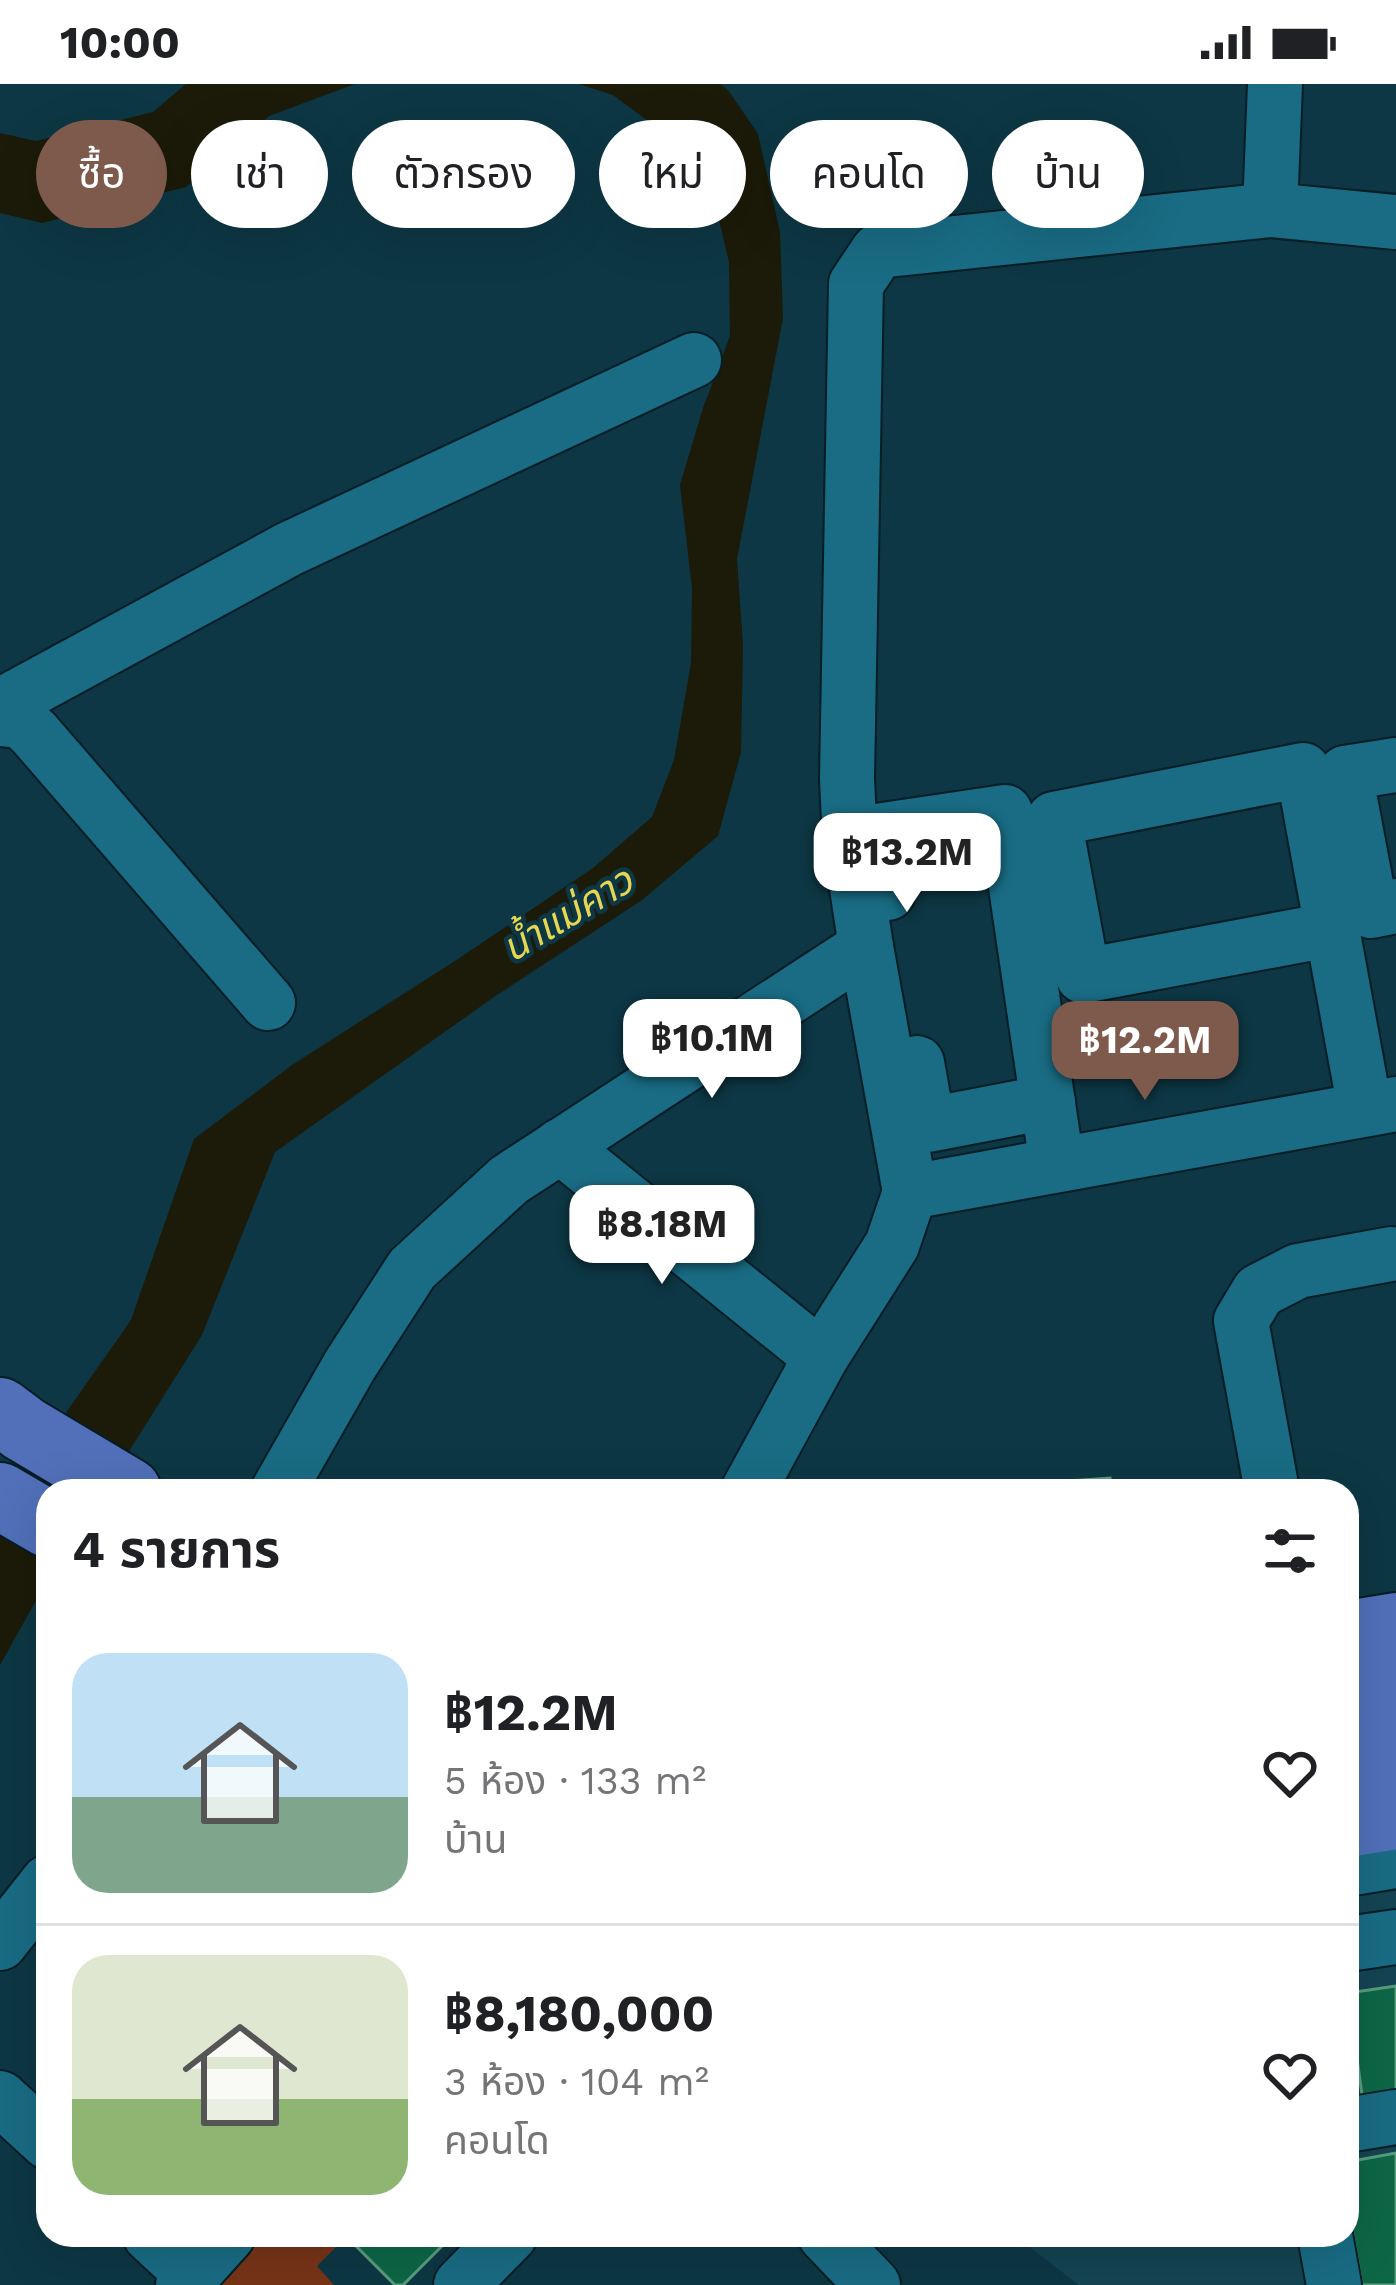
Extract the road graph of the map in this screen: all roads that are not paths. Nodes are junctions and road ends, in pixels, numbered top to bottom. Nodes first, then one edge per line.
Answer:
1 (1275, 84) edge
2 (1270, 211) junction
3 (1396, 221) edge
4 (694, 360) dead end
5 (0, 706) edge
6 (0, 719) edge
7 (1396, 765) edge
8 (1396, 906) edge
9 (1334, 929) junction
10 (866, 947) junction
11 (268, 1004) dead end
12 (1048, 1102) junction
13 (1381, 1107) edge
14 (560, 1147) junction
15 (1058, 1165) junction
16 (910, 1192) junction
17 (1391, 1254) dead end
18 (821, 1357) junction
19 (12, 1420) edge
20 (108, 1479) edge
21 (285, 1479) edge
22 (755, 1479) edge
23 (1270, 1479) edge
24 (0, 1496) edge
25 (36, 1517) edge
26 (1396, 1626) edge
27 (1359, 1632) edge
28 (1396, 1688) edge
29 (1359, 1694) edge
30 (1396, 1751) edge
31 (1359, 1758) edge
32 (1396, 1816) edge
33 (1359, 1822) edge
34 (1396, 1861) edge
35 (1359, 1868) edge
36 (36, 1897) edge
37 (1396, 1936) edge
38 (1359, 1942) edge
39 (0, 1943) edge
40 (0, 2098) edge
41 (1396, 2117) edge
42 (1359, 2123) edge
43 (36, 2131) edge
44 (171, 2247) edge
45 (498, 2247) edge
46 (1327, 2247) edge
47 (202, 2265) edge
48 (461, 2285) edge
49 (1334, 2285) edge

1 - 2 street
2 - 3 street
2 - 10 street
4 - 5 street
6 - 11 street
7 - 8 street
9 - 9 street
9 - 13 street
10 - 14 street
10 - 16 street
12 - 12 street
12 - 15 street
13 - 15 street
14 - 18 street
14 - 21 street
15 - 16 street
16 - 18 street
17 - 23 street
18 - 22 street
19 - 20 main road
24 - 25 main road
26 - 27 main road
28 - 29 main road
30 - 31 main road
32 - 33 main road
34 - 35 street
36 - 39 street
37 - 38 street
40 - 43 street
41 - 42 street
44 - 47 street
45 - 48 street
46 - 49 street

